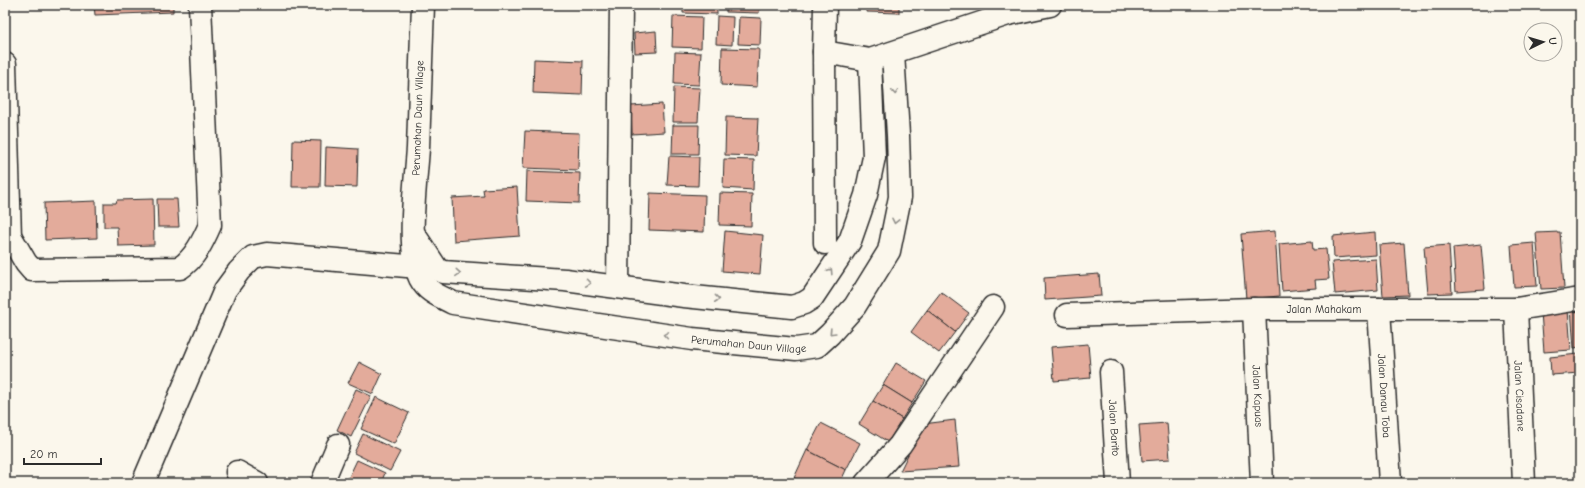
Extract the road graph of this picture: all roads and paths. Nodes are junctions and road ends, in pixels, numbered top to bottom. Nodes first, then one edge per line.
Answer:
1 (200, 5) edge
2 (423, 5) edge
3 (621, 5) edge
4 (825, 5) edge
5 (1050, 5) edge
6 (1008, 10) edge
7 (824, 52) junction
8 (893, 53) junction
9 (870, 60) junction
10 (5, 64) edge
11 (8, 232) edge
12 (825, 243) dead end
13 (426, 268) junction
14 (618, 287) junction
15 (1580, 299) edge
16 (993, 307) dead end
17 (1254, 309) junction
18 (1379, 309) junction
19 (1516, 309) junction
20 (1067, 316) dead end
21 (1111, 372) dead end
22 (338, 445) dead end
23 (237, 472) dead end
24 (143, 483) edge
25 (257, 483) edge
26 (322, 483) edge
27 (866, 483) edge
28 (1118, 483) edge
29 (1262, 483) edge
30 (1390, 483) edge
31 (1524, 483) edge

1 - 11 street
2 - 13 street, Perumahan Daun Village
3 - 14 street
4 - 7 street
5 - 6 street
6 - 8 street
7 - 9 street
7 - 12 street
8 - 9 street
8 -> 13 street, Perumahan Daun Village
14 -> 9 street
10 - 11 street
13 -> 14 street
13 - 24 street
15 - 19 street, Jalan Mahakam
16 - 27 street
17 - 18 street, Jalan Mahakam
17 - 20 street, Jalan Mahakam
17 - 29 street, Jalan Kapuas
18 - 19 street, Jalan Mahakam
18 - 30 street, Jalan Danau Toba
19 - 31 street, Jalan Cisadane
21 - 28 street, Jalan Barito
22 - 26 street
23 - 25 street

